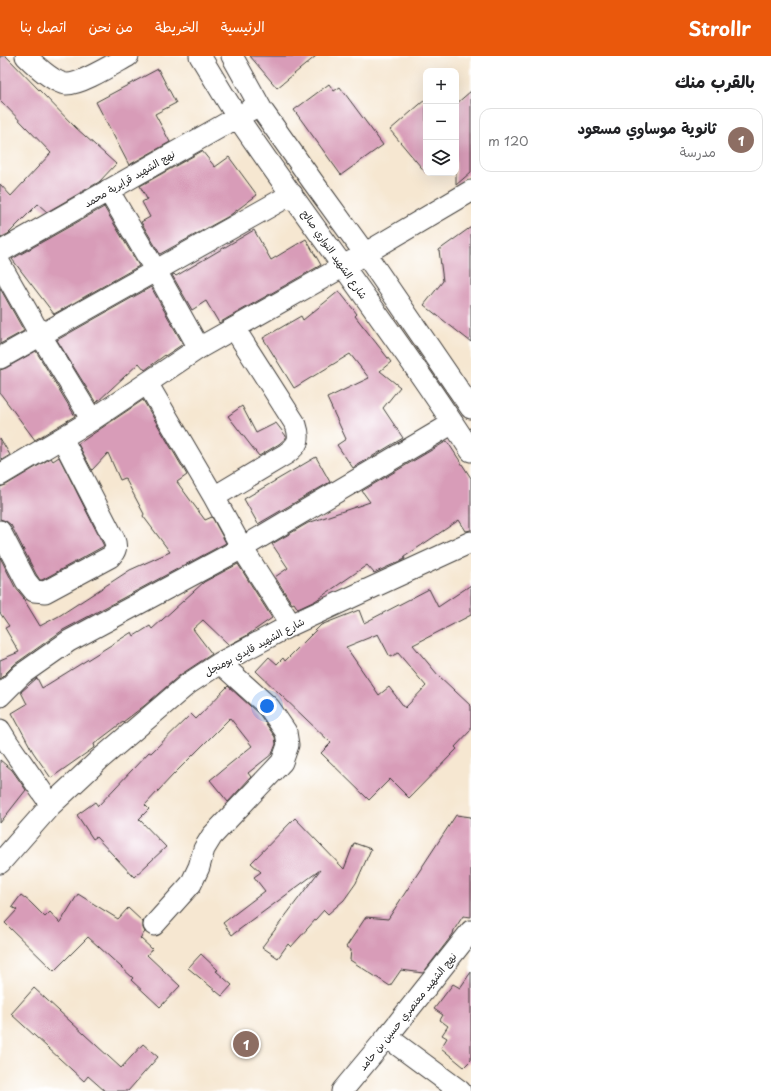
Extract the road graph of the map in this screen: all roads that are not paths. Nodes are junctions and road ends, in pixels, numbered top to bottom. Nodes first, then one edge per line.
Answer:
1 (26, 56) edge
2 (128, 56) edge
3 (200, 56) edge
4 (232, 56) edge
5 (259, 104) junction
6 (237, 117) junction
7 (108, 190) junction
8 (471, 191) edge
9 (292, 194) junction
10 (0, 252) edge
11 (364, 253) junction
12 (0, 264) edge
13 (344, 266) junction
14 (156, 271) junction
15 (234, 328) junction
16 (41, 336) junction
17 (199, 348) junction
18 (0, 358) edge
19 (147, 383) junction
20 (471, 408) edge
21 (92, 420) junction
22 (453, 423) junction
23 (62, 438) junction
24 (471, 451) edge
25 (0, 475) edge
26 (214, 497) junction
27 (0, 531) edge
28 (471, 542) edge
29 (242, 548) junction
30 (291, 625) junction
31 (220, 663) junction
32 (0, 696) edge
33 (0, 730) edge
34 (51, 805) junction
35 (0, 863) edge
36 (154, 925) dead end
37 (471, 931) edge
38 (387, 1037) junction
39 (342, 1091) edge
40 (460, 1091) edge

1 - 2 street
3 - 6 street, شارع الشهيد النواري صالح
4 - 5 street
5 - 6 street, نهج الشهيد قرايرية محمد
5 - 11 street
6 - 7 street, نهج الشهيد قرايرية محمد
6 - 9 street, شارع الشهيد النواري صالح
7 - 10 street, نهج الشهيد قرايرية محمد
7 - 14 street
8 - 11 street
9 - 13 street, شارع الشهيد النواري صالح
9 - 14 street
11 - 13 street
11 - 20 street
12 - 16 street
13 - 15 street
13 - 22 street, شارع الشهيد النواري صالح
14 - 16 street
14 - 17 street
15 - 17 street
15 - 26 street
16 - 18 street
16 - 21 street
17 - 19 street
19 - 21 street
19 - 26 street
21 - 23 street
22 - 24 street, شارع الشهيد النواري صالح
22 - 29 street
23 - 25 street
23 - 27 street
26 - 29 street
28 - 30 street, شارع الشهيد قايدي بومنجل
29 - 30 street
29 - 32 street
30 - 31 street, شارع الشهيد قايدي بومنجل
31 - 34 street, شارع الشهيد قايدي بومنجل
31 - 36 street
33 - 34 street
34 - 35 street, شارع الشهيد قايدي بومنجل
37 - 38 street, نهج الشهيد معنصري حسين بن حامد
38 - 39 street, نهج الشهيد معنصري حسين بن حامد
38 - 40 street

